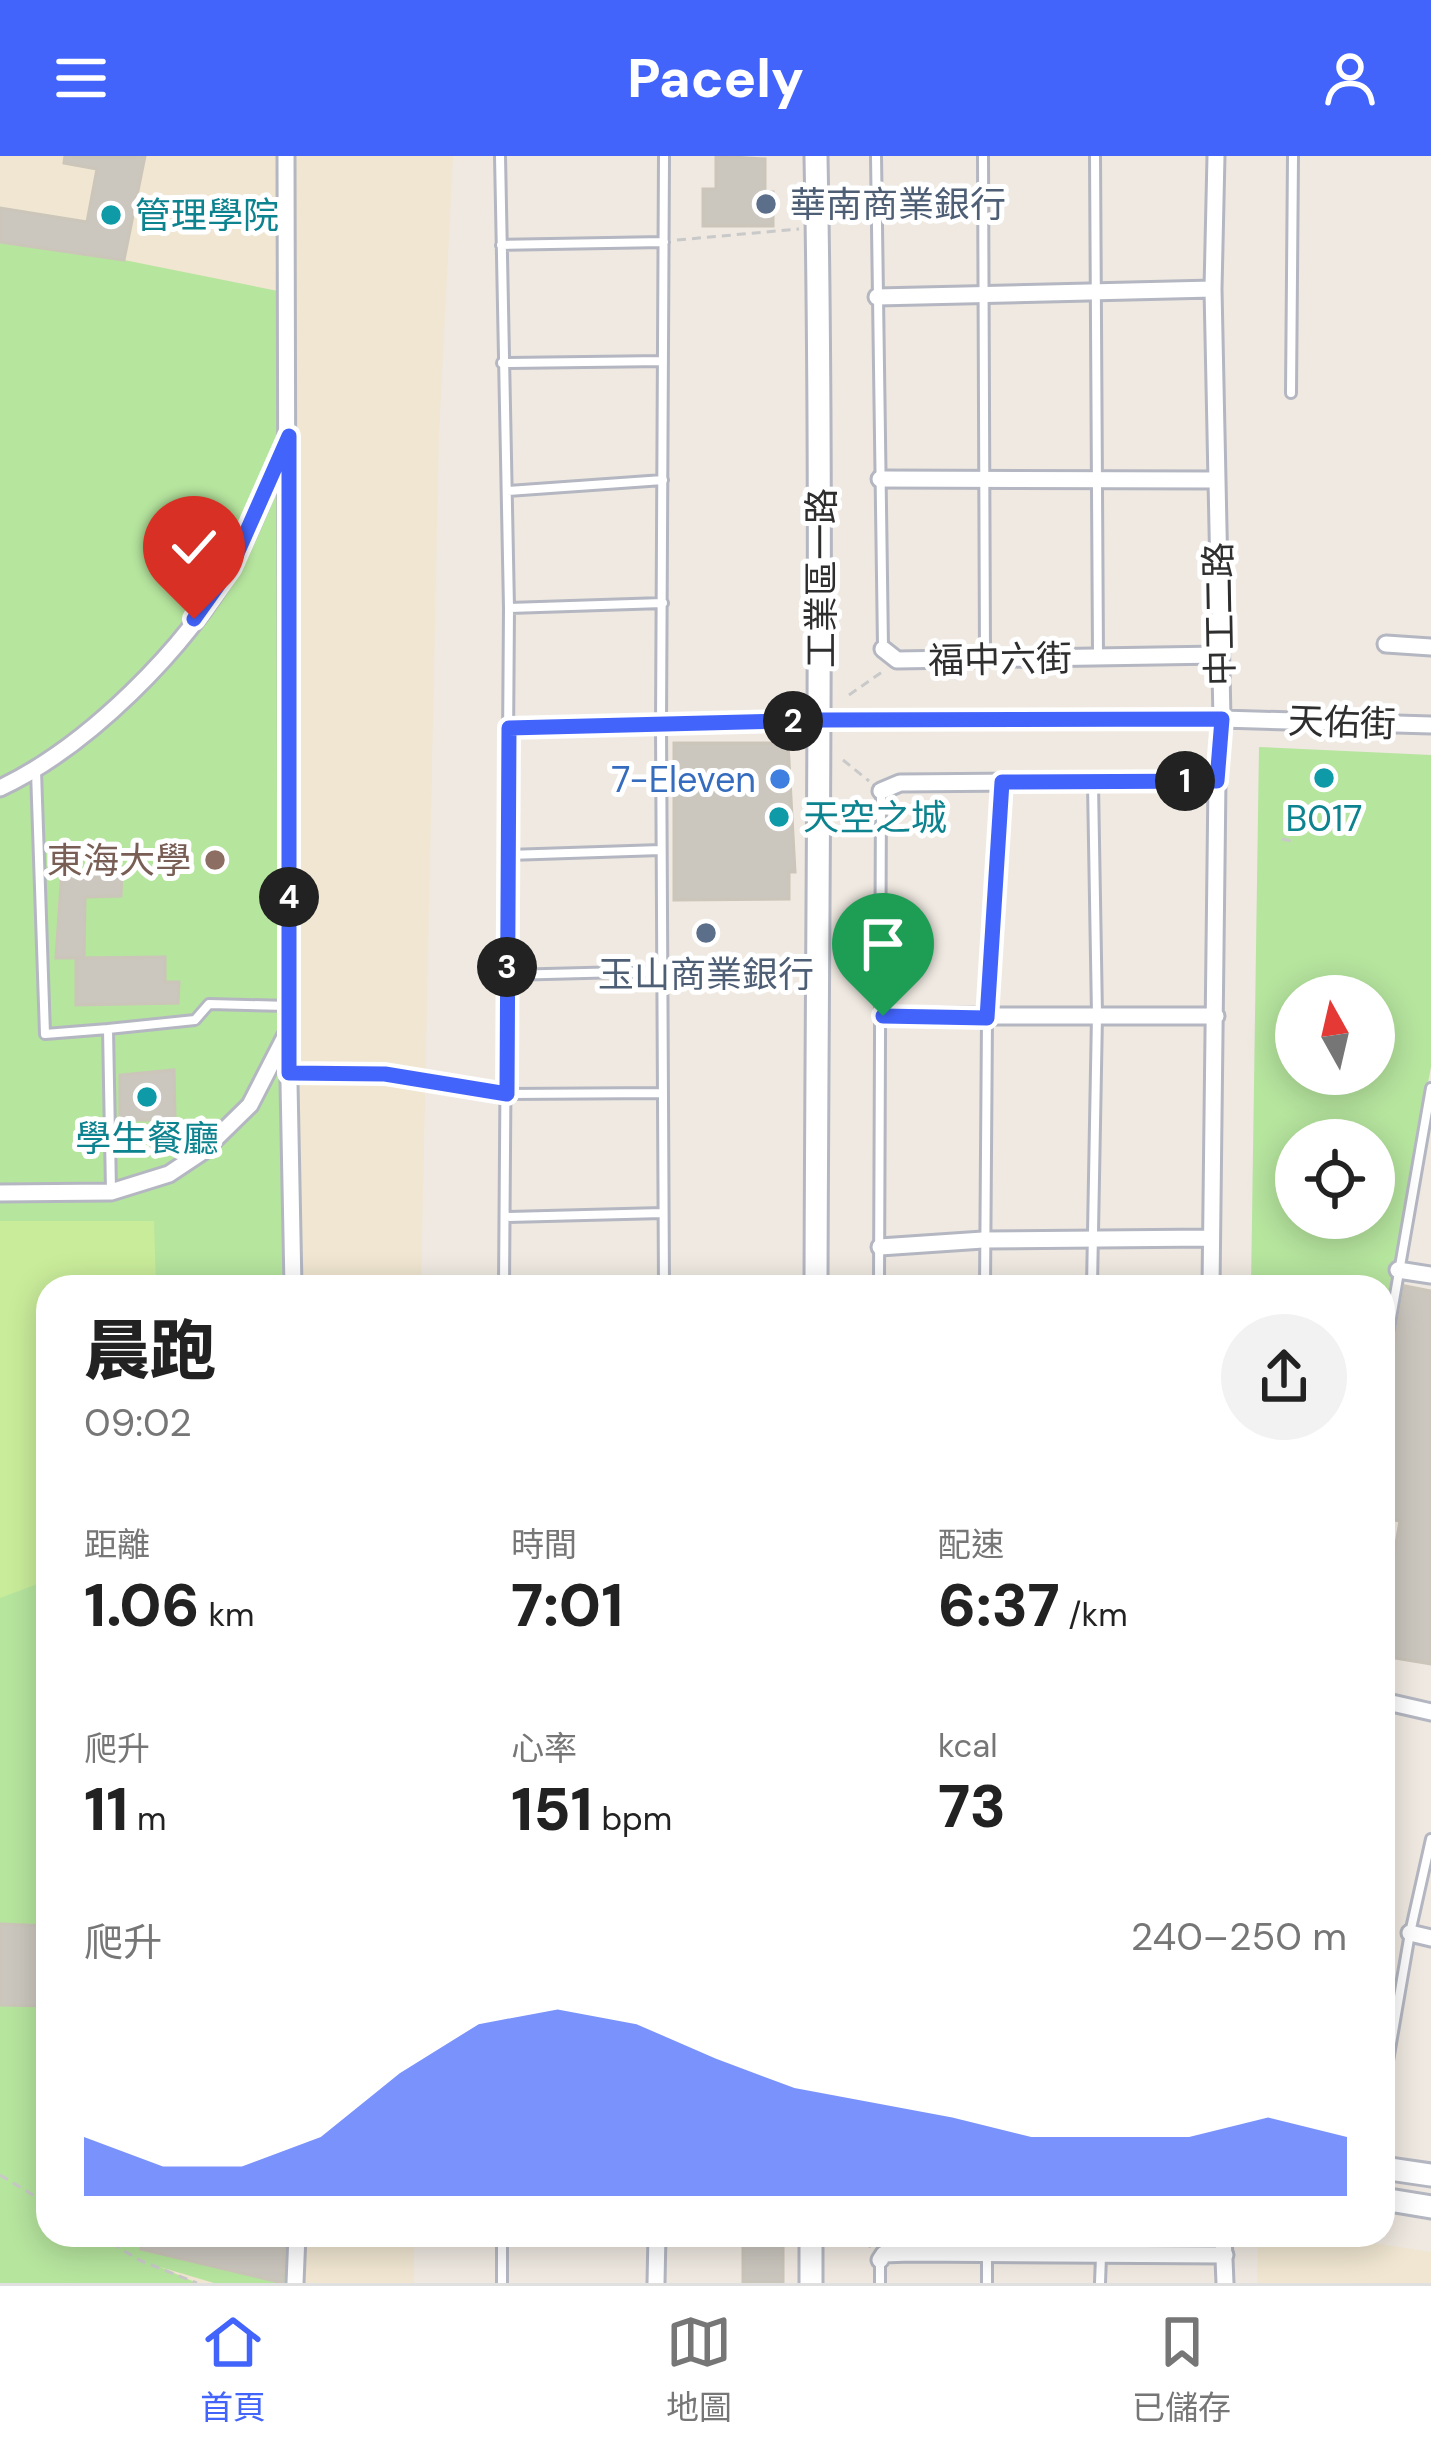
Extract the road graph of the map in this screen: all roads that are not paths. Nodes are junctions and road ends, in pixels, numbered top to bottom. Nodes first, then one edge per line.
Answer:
1 (286, 156) edge
2 (500, 156) edge
3 (664, 156) edge
4 (816, 156) edge
5 (876, 156) edge
6 (983, 156) edge
7 (1095, 156) edge
8 (1216, 156) edge
9 (1293, 156) edge
10 (664, 242) junction
11 (501, 245) junction
12 (1213, 289) junction
13 (1096, 292) junction
14 (984, 294) junction
15 (877, 297) junction
16 (663, 361) junction
17 (502, 363) junction
18 (1291, 394) dead end
19 (289, 436) junction
20 (880, 479) junction
21 (985, 479) junction
22 (663, 480) junction
23 (1097, 480) junction
24 (1216, 480) junction
25 (507, 491) junction
26 (664, 603) junction
27 (509, 608) junction
28 (1386, 644) dead end
29 (1431, 647) edge
30 (883, 649) joint
31 (1219, 655) junction
32 (1098, 657) junction
33 (986, 659) junction
34 (1222, 719) junction
35 (822, 720) junction
36 (661, 725) junction
37 (1431, 725) edge
38 (509, 728) junction
39 (36, 771) junction
40 (1217, 781) junction
41 (1002, 782) junction
42 (1094, 782) junction
43 (0, 788) edge
44 (881, 791) joint
45 (662, 850) junction
46 (507, 855) junction
47 (662, 971) junction
48 (507, 975) junction
49 (290, 1006) junction
50 (1097, 1015) junction
51 (883, 1016) junction
52 (1216, 1016) junction
53 (987, 1018) junction
54 (108, 1029) junction
55 (288, 1032) junction
56 (1431, 1088) edge
57 (662, 1093) junction
58 (507, 1094) junction
59 (111, 1192) junction
60 (0, 1193) edge
61 (663, 1214) junction
62 (505, 1217) junction
63 (1209, 1238) junction
64 (1092, 1239) junction
65 (983, 1240) junction
66 (880, 1247) junction
67 (1398, 1270) junction
68 (293, 1275) edge
69 (504, 1275) edge
70 (664, 1275) edge
71 (816, 1275) edge
72 (879, 1275) edge
73 (984, 1275) edge
74 (1092, 1275) edge
75 (1211, 1275) edge
76 (1431, 1275) edge
77 (1395, 1289) edge
78 (1395, 1703) edge
79 (1431, 1712) edge
80 (1431, 1839) edge
81 (1410, 1933) junction
82 (1431, 1938) edge
83 (1395, 2020) edge
84 (1395, 2170) edge
85 (1431, 2175) edge
86 (1395, 2201) edge
87 (1431, 2207) edge
88 (296, 2247) edge
89 (502, 2247) edge
90 (656, 2247) edge
91 (811, 2247) edge
92 (1224, 2247) edge
93 (1101, 2254) junction
94 (1225, 2254) junction
95 (987, 2255) junction
96 (880, 2260) joint
97 (295, 2283) edge
98 (502, 2283) edge
99 (656, 2283) edge
100 (811, 2283) edge
101 (880, 2283) edge
102 (987, 2283) edge
103 (1100, 2283) edge
104 (1225, 2283) edge

1 - 19 street
2 - 11 lane
3 - 10 lane
4 - 35 street, 工業區一路
5 - 15 lane, 福中六街
6 - 14 lane
7 - 13 lane
8 - 12 street, 中工二路
9 - 18 lane
10 - 11 lane
10 - 16 lane
11 - 17 lane
12 - 13 street
12 - 24 street, 中工二路
13 - 14 street
13 - 23 lane
14 - 15 street
14 - 21 lane
15 - 20 lane, 福中六街
16 - 17 lane
16 - 22 lane
17 - 25 lane
19 - 39 street
19 - 49 street
20 - 21 street
20 - 30 lane, 福中六街
21 - 23 street
21 - 33 lane
22 - 25 lane
22 - 26 lane
23 - 24 street
23 - 32 lane
24 - 31 street, 中工二路
25 - 27 lane
26 - 27 lane
26 - 36 lane
27 - 38 lane
28 - 29 street
30 - 33 street, 福中六街
31 - 32 street, 福中六街
31 - 34 street, 中工二路
32 - 33 street, 福中六街
34 - 35 street, 天佑街
34 - 37 street, 天佑街
34 - 40 street, 中工二路
35 - 36 street, 天佑街
35 - 71 street, 工業區一路
36 - 38 street, 天佑街
36 - 45 lane
38 - 46 lane
39 - 43 street
39 - 54 lane
40 - 42 street
40 - 52 street, 中工二路
41 - 42 street
41 - 44 street
41 - 53 lane
42 - 50 lane
44 - 51 lane
45 - 46 lane
45 - 47 lane
46 - 48 lane
47 - 48 lane
47 - 57 lane
48 - 58 lane
49 - 54 lane
49 - 55 street
50 - 52 street
50 - 53 street
50 - 64 lane
51 - 53 street
51 - 66 lane
52 - 63 street, 中工二路
53 - 65 lane
54 - 59 lane
55 - 59 street
55 - 68 street
56 - 67 lane
57 - 58 lane
57 - 61 lane
58 - 62 lane
59 - 60 street
61 - 62 lane
61 - 70 lane
62 - 69 lane
63 - 64 street
63 - 75 street, 中工二路
64 - 65 street
64 - 74 lane
65 - 66 street
65 - 73 lane
66 - 72 lane
67 - 76 street
67 - 77 lane
78 - 79 street
80 - 81 lane
81 - 82 street
81 - 83 lane
84 - 85 street
86 - 87 street
88 - 97 street
89 - 98 lane
90 - 99 street
91 - 100 street
92 - 94 street
93 - 94 street
93 - 95 street
93 - 103 lane
94 - 104 street
95 - 96 street
95 - 102 lane
96 - 101 lane

